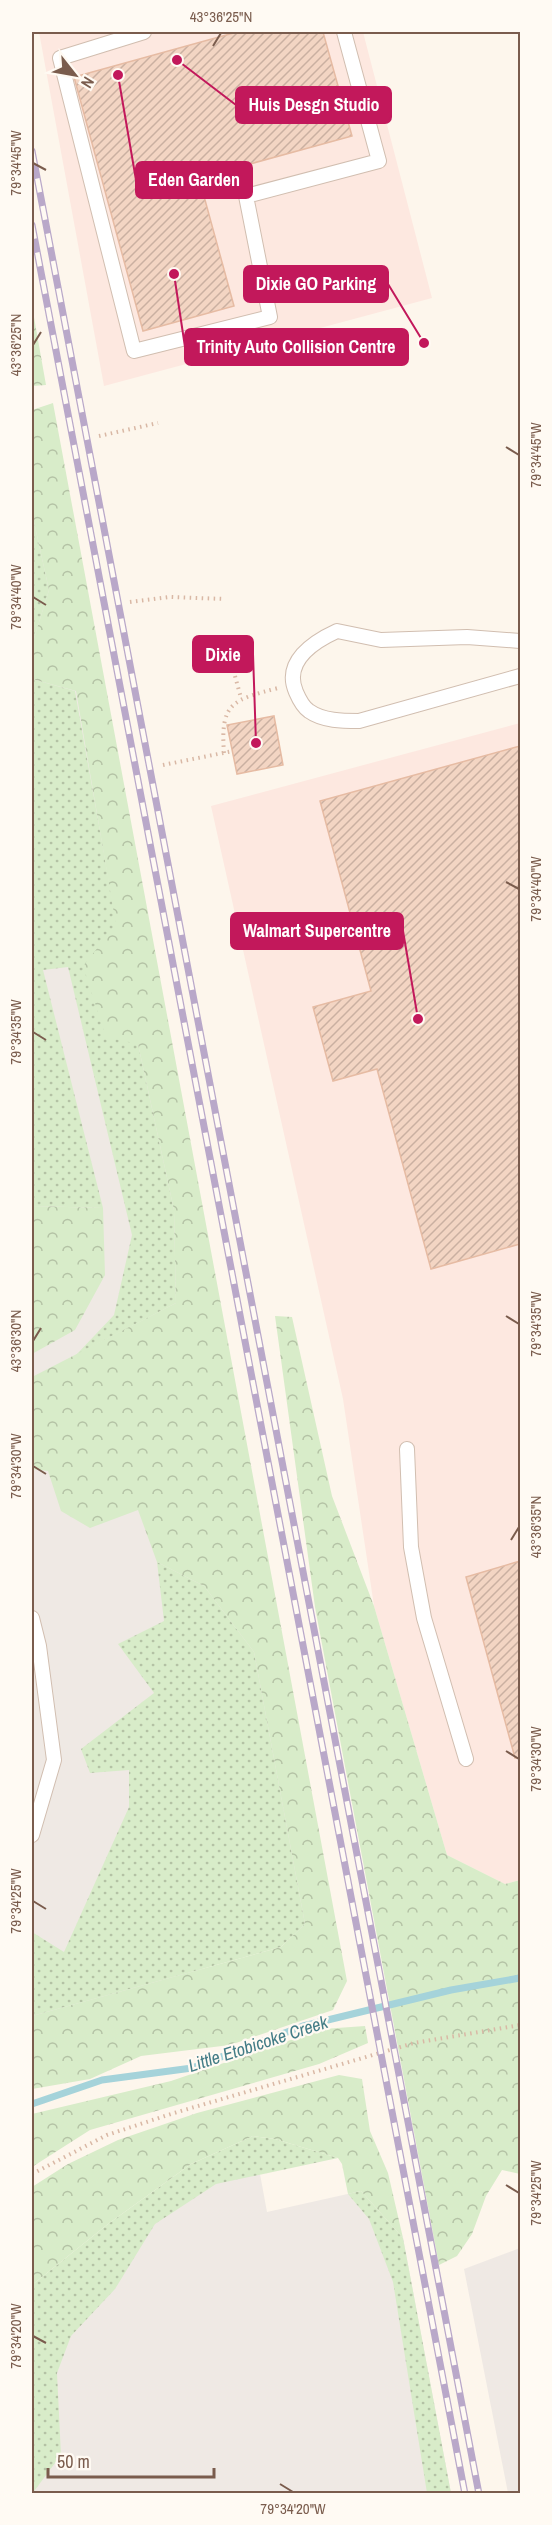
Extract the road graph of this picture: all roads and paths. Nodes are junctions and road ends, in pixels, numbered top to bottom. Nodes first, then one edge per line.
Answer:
1 (144, 32) edge
2 (344, 32) edge
3 (158, 423) dead end
4 (99, 436) dead end
5 (225, 599) dead end
6 (130, 602) dead end
7 (520, 641) edge
8 (235, 676) dead end
9 (520, 676) edge
10 (293, 684) junction
11 (241, 698) junction
12 (233, 751) dead end
13 (224, 753) junction
14 (163, 765) dead end
15 (407, 1449) dead end
16 (32, 1618) edge
17 (466, 1759) dead end
18 (32, 1835) edge
19 (520, 2025) edge
20 (32, 2174) edge

1 - 2 lane
3 - 4 path
5 - 6 path
7 - 10 lane
8 - 11 path
9 - 10 lane
10 - 11 path
11 - 13 path
12 - 13 path
13 - 14 path
15 - 17 lane
16 - 18 lane
19 - 20 path

